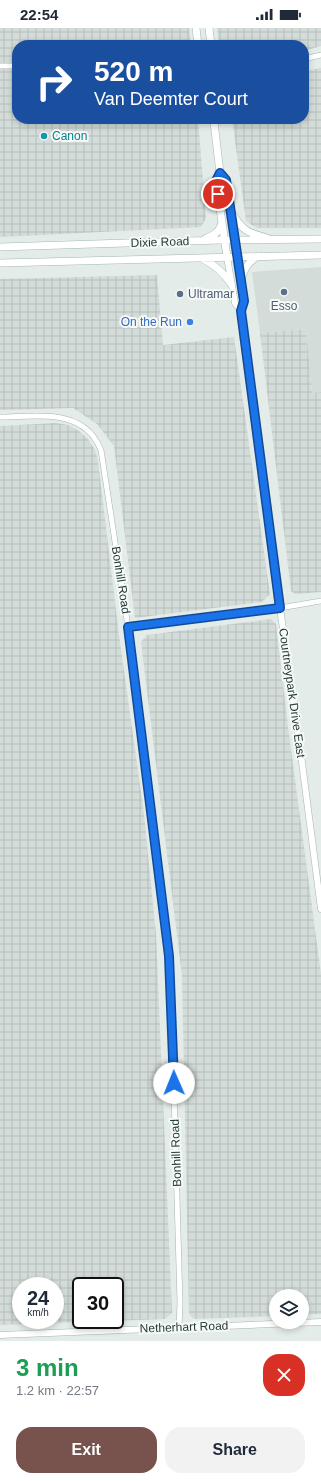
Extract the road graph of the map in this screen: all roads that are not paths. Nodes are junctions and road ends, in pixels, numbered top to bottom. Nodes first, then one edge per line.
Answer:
1 (196, 28) edge
2 (209, 28) edge
3 (197, 40) edge
4 (210, 40) edge
5 (321, 55) edge
6 (309, 58) edge
7 (0, 66) edge
8 (12, 66) edge
9 (214, 124) edge
10 (220, 173) junction
11 (230, 209) junction
12 (222, 220) junction
13 (321, 239) edge
14 (225, 240) junction
15 (235, 240) junction
16 (274, 240) junction
17 (202, 241) junction
18 (0, 247) edge
19 (321, 254) edge
20 (258, 256) junction
21 (227, 257) junction
22 (238, 257) junction
23 (201, 258) junction
24 (0, 263) edge
25 (241, 280) junction
26 (231, 284) junction
27 (241, 311) junction
28 (0, 417) edge
29 (321, 601) edge
30 (280, 608) junction
31 (128, 627) junction
32 (321, 908) edge
33 (321, 1322) edge
34 (179, 1328) junction
35 (0, 1335) edge

1 - 3 main road
2 - 4 main road
5 - 6 street
7 - 8 street
9 - 10 main road, Courtneypark Drive East
10 - 11 main road, Courtneypark Drive East
10 - 12 main road, Courtneypark Drive East
11 - 15 main road, Courtneypark Drive East
11 - 16 main road
12 - 14 main road, Courtneypark Drive East
12 - 17 main road
13 - 16 main road, Dixie Road
14 - 15 main road, Dixie Road
14 - 17 main road, Dixie Road
14 - 21 main road, Courtneypark Drive East
15 - 16 main road, Dixie Road
15 - 22 main road, Courtneypark Drive East
17 - 18 main road, Dixie Road
19 - 20 main road, Dixie Road
20 - 22 main road, Dixie Road
20 - 25 main road
21 - 22 main road, Dixie Road
21 - 23 main road, Dixie Road
21 - 26 street, Courtneypark Drive East
22 - 25 street, Courtneypark Drive East
23 - 24 main road, Dixie Road
23 - 26 main road
25 - 27 street, Courtneypark Drive East
26 - 27 street, Courtneypark Drive East
27 - 30 street, Courtneypark Drive East
28 - 31 street, Bonhill Road
29 - 30 street
30 - 31 street
30 - 32 street, Courtneypark Drive East
31 - 34 street, Bonhill Road
33 - 34 street, Netherhart Road
34 - 35 street, Netherhart Road

